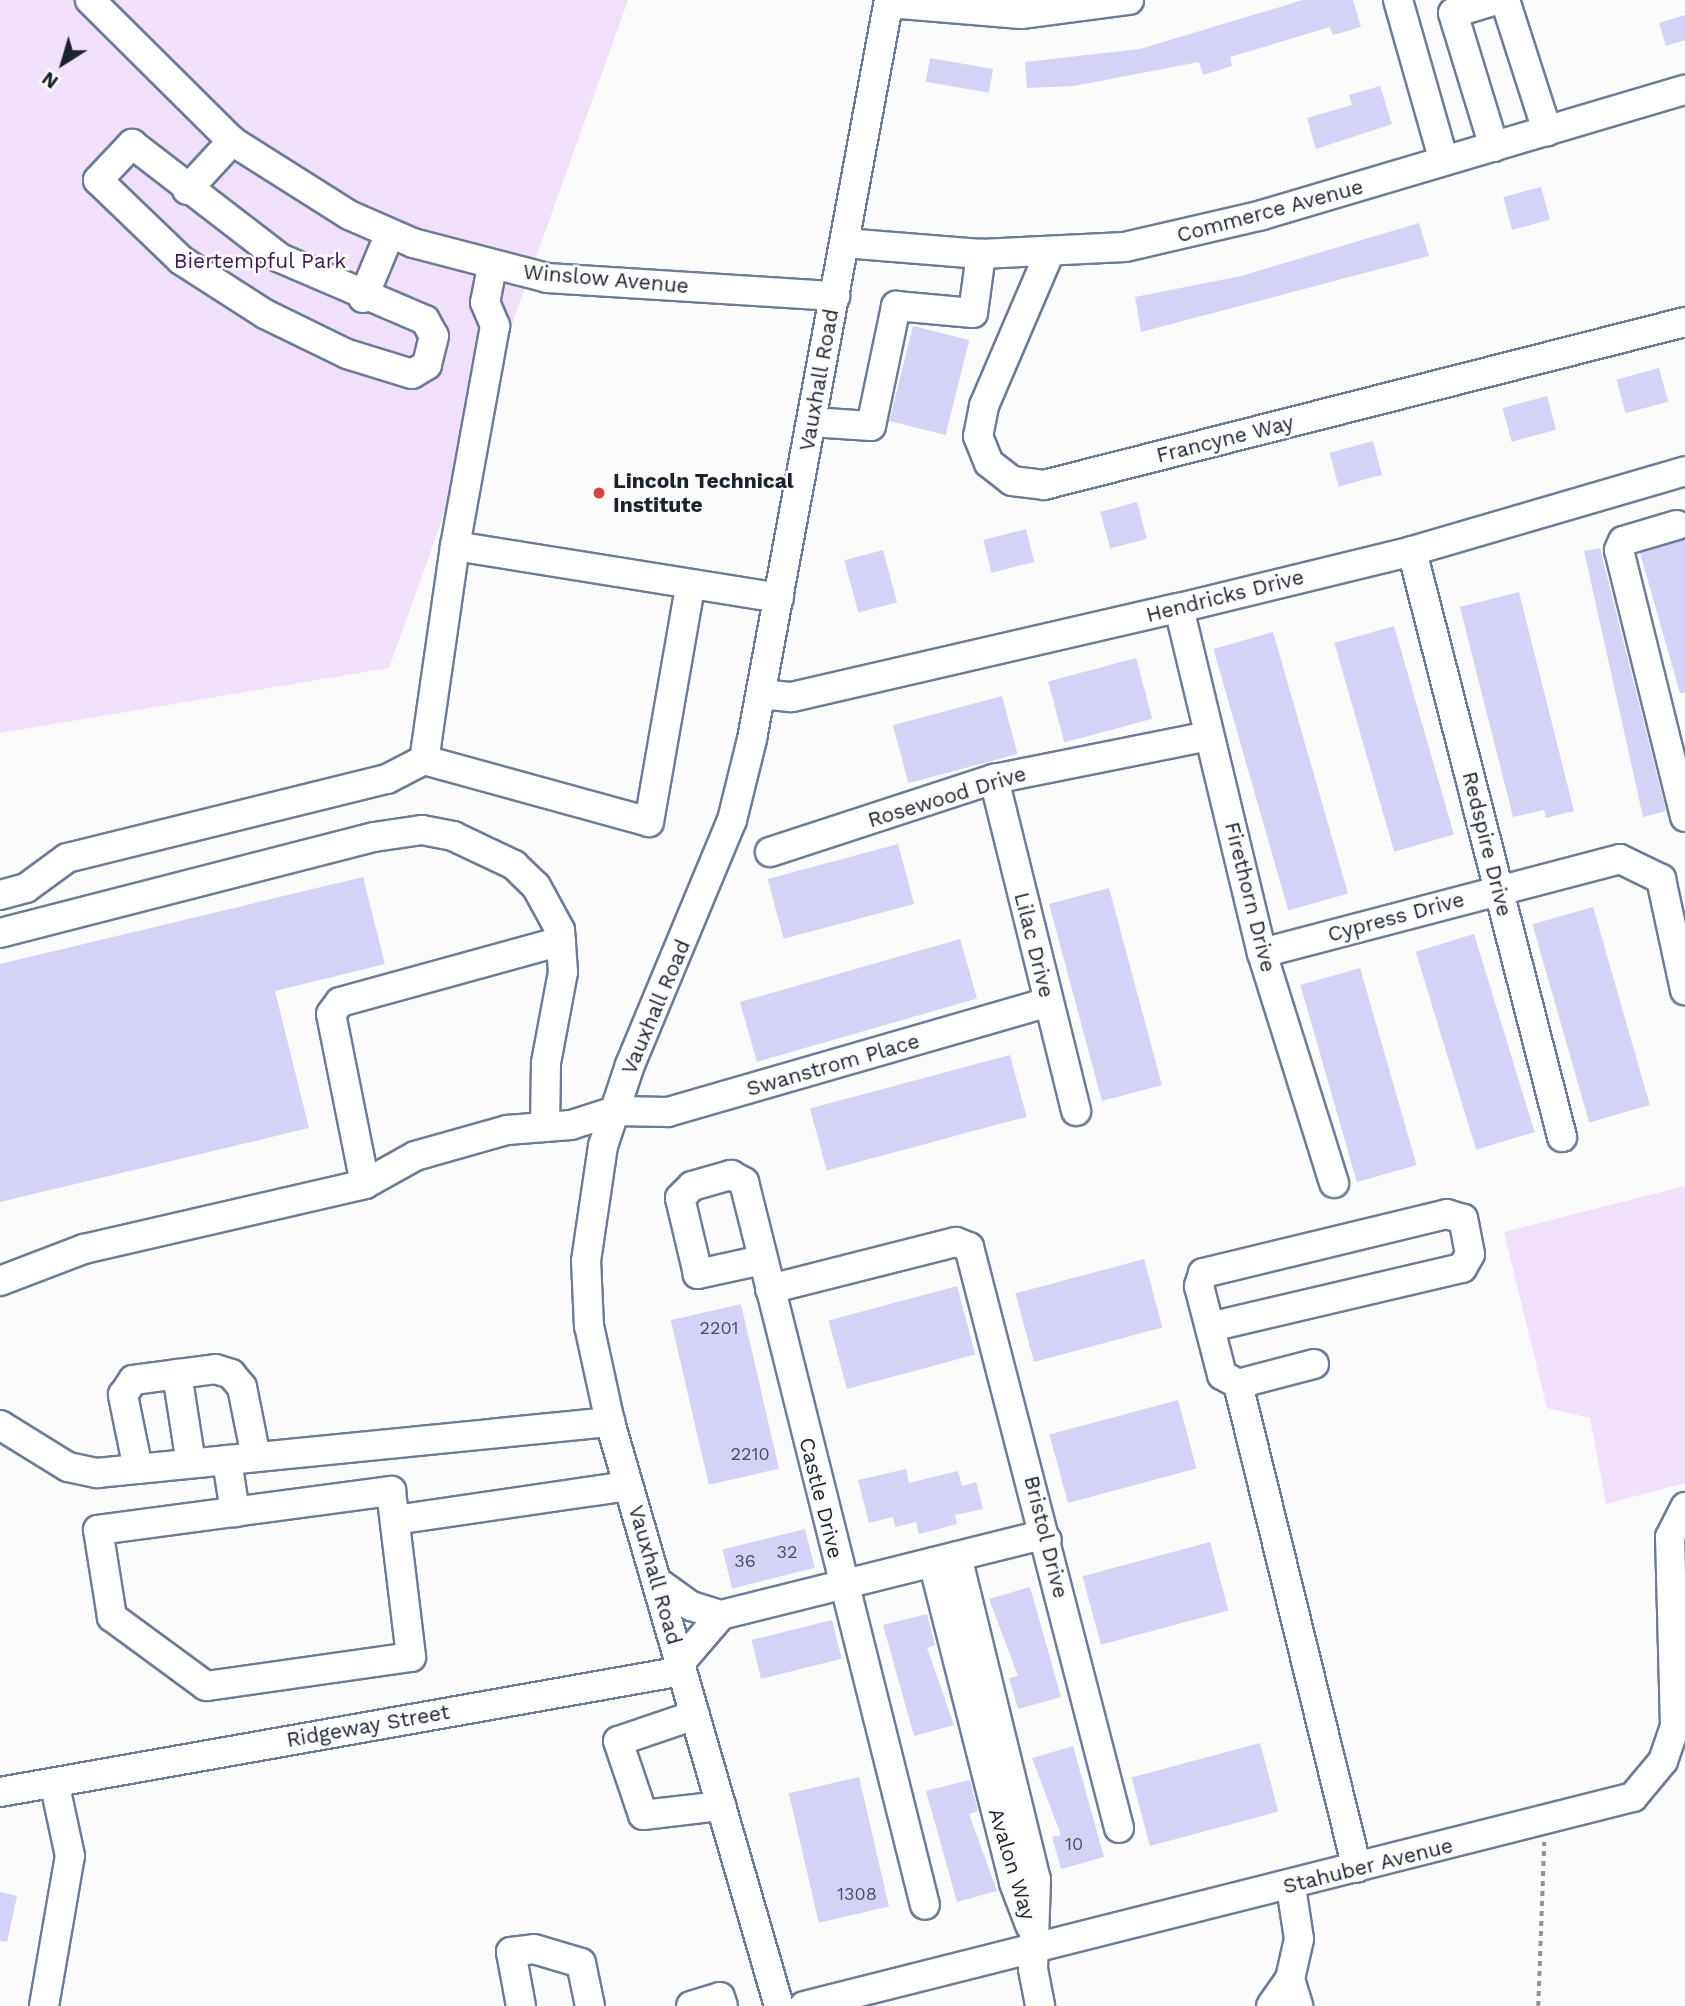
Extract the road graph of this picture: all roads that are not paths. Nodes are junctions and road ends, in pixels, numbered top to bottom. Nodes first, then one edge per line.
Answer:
1 (90, 0) edge
2 (1129, 0) edge
3 (1398, 0) edge
4 (1496, 0) edge
5 (1505, 0) edge
6 (889, 1) edge
7 (1685, 90) edge
8 (1547, 131) junction
9 (232, 141) junction
10 (1494, 147) junction
11 (1444, 161) junction
12 (187, 190) junction
13 (390, 233) junction
14 (844, 243) junction
15 (981, 254) junction
16 (1049, 254) junction
17 (492, 267) junction
18 (835, 296) junction
19 (363, 298) junction
20 (1685, 322) edge
21 (811, 422) junction
22 (1685, 471) edge
23 (1677, 525) dead end
24 (456, 546) junction
25 (1412, 551) junction
26 (690, 586) junction
27 (779, 598) junction
28 (1179, 608) junction
29 (761, 694) junction
30 (1209, 736) junction
31 (424, 760) junction
32 (994, 779) junction
33 (1685, 817) edge
34 (770, 852) dead end
35 (1498, 889) junction
36 (0, 895) edge
37 (0, 933) edge
38 (561, 941) junction
39 (1262, 953) junction
40 (1685, 990) edge
41 (1048, 1002) junction
42 (615, 1111) junction
43 (1076, 1111) dead end
44 (545, 1127) junction
45 (1562, 1137) dead end
46 (1334, 1183) dead end
47 (365, 1184) junction
48 (762, 1260) dead end
49 (0, 1281) edge
50 (770, 1289) junction
51 (1210, 1327) junction
52 (1314, 1364) dead end
53 (177, 1374) junction
54 (1237, 1384) junction
55 (610, 1422) junction
56 (0, 1425) edge
57 (256, 1457) junction
58 (227, 1460) junction
59 (191, 1464) junction
60 (138, 1469) junction
61 (629, 1486) junction
62 (1685, 1507) edge
63 (235, 1512) junction
64 (395, 1520) junction
65 (1046, 1540) junction
66 (945, 1559) junction
67 (659, 1583) junction
68 (842, 1585) junction
69 (721, 1615) junction
70 (681, 1667) junction
71 (695, 1715) junction
72 (55, 1786) junction
73 (0, 1792) edge
74 (721, 1807) junction
75 (1119, 1828) dead end
76 (1357, 1868) junction
77 (1290, 1887) junction
78 (925, 1905) dead end
79 (1038, 1944) junction
80 (1290, 1979) junction
81 (44, 2006) edge
82 (521, 2006) edge
83 (590, 2006) edge
84 (691, 2006) edge
85 (723, 2006) edge
86 (779, 2006) edge
87 (804, 2006) edge
88 (1040, 2006) edge
89 (1272, 2006) edge
90 (1298, 2006) edge

1 - 9 street, Winslow Avenue
2 - 6 street
3 - 11 street
4 - 10 street
5 - 8 street
6 - 14 street, Vauxhall Road
7 - 8 street, Commerce Avenue
8 - 10 street, Commerce Avenue
9 - 12 street
9 - 13 street, Winslow Avenue
10 - 11 street, Commerce Avenue
11 - 16 street, Commerce Avenue
12 - 19 street
12 - 19 street
13 - 17 street, Winslow Avenue
13 - 19 street
14 - 15 street, Commerce Avenue
14 - 18 street, Vauxhall Road
15 - 16 street, Commerce Avenue
15 - 21 street
16 - 20 street, Francyne Way
17 - 18 street, Winslow Avenue
17 - 24 street
18 - 21 street, Vauxhall Road
21 - 27 street, Vauxhall Road
22 - 25 street, Hendricks Drive
23 - 33 street
24 - 26 street
24 - 31 street
25 - 28 street, Hendricks Drive
25 - 35 street, Redspire Drive
26 - 27 street
26 - 31 street
27 - 29 street, Vauxhall Road
28 - 29 street, Hendricks Drive
28 - 30 street, Firethorn Drive
29 - 42 street, Vauxhall Road
30 - 32 street, Rosewood Drive
30 - 39 street, Firethorn Drive
31 - 36 street
32 - 34 street, Rosewood Drive
32 - 41 street, Lilac Drive
35 - 39 street, Cypress Drive
35 - 40 street, Cypress Drive
35 - 45 street, Redspire Drive
37 - 38 street
38 - 44 street
38 - 47 street
39 - 46 street, Firethorn Drive
41 - 42 street, Swanstrom Place
41 - 43 street, Lilac Drive
42 - 44 street, Swanstrom Place
42 - 55 street, Vauxhall Road
44 - 47 street, Swanstrom Place
47 - 49 street, Swanstrom Place
48 - 50 street, Castle Drive
50 - 65 street, Bristol Drive
50 - 68 street, Castle Drive
51 - 51 street
51 - 54 street
52 - 54 street
53 - 57 street
53 - 59 street
53 - 60 street
54 - 76 street
55 - 57 street
55 - 61 street, Vauxhall Road
56 - 60 street
57 - 58 street
58 - 59 street
58 - 63 street
59 - 60 street
61 - 64 street
61 - 67 street, Vauxhall Road
62 - 76 street, Stahuber Avenue
63 - 64 street
63 - 64 street
65 - 66 street
65 - 75 street, Bristol Drive
66 - 68 street
66 - 79 street, Avalon Way
67 - 69 street
67 - 70 street, Vauxhall Road
68 - 69 street
68 - 78 street, Castle Drive
69 - 70 street
70 - 71 street, Vauxhall Road
70 - 72 street, Ridgeway Street
71 - 74 street, Vauxhall Road
71 - 74 street
72 - 73 street, Ridgeway Street
72 - 81 street
74 - 86 street, Vauxhall Road
76 - 77 street, Stahuber Avenue
77 - 79 street, Stahuber Avenue
77 - 80 street
79 - 87 street, Stahuber Avenue
79 - 88 street
80 - 89 street
80 - 90 street
82 - 83 street
84 - 85 street

